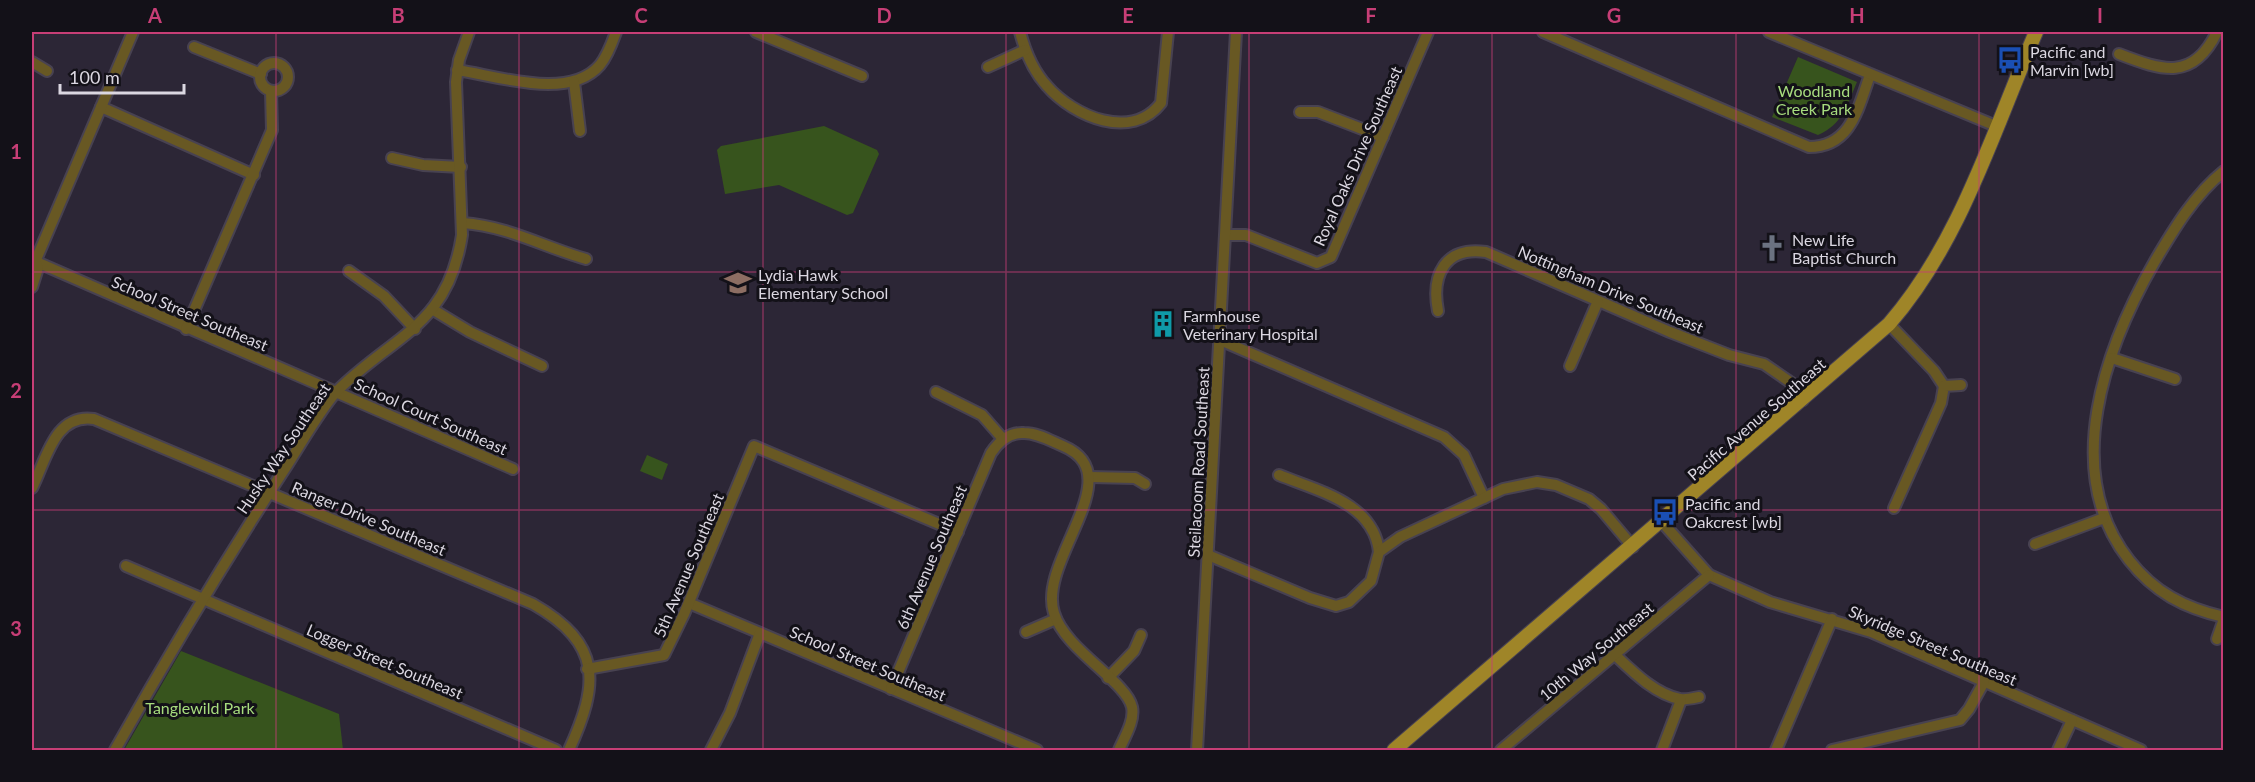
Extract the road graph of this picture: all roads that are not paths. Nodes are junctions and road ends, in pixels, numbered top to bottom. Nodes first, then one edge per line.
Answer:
1 (133, 32) edge
2 (469, 32) edge
3 (616, 32) edge
4 (756, 32) edge
5 (1020, 32) edge
6 (1168, 32) edge
7 (1236, 32) edge
8 (1428, 32) edge
9 (1544, 32) edge
10 (1769, 32) edge
11 (2036, 32) edge
12 (2217, 32) edge
13 (194, 47) dead end
14 (1026, 50) junction
15 (2119, 54) dead end
16 (32, 62) edge
17 (988, 67) dead end
18 (457, 70) junction
19 (48, 71) dead end
20 (261, 74) junction
21 (1870, 75) junction
22 (862, 76) dead end
23 (574, 82) junction
24 (272, 91) junction
25 (101, 107) junction
26 (1300, 112) dead end
27 (1996, 126) junction
28 (580, 131) dead end
29 (1383, 137) junction
30 (392, 158) dead end
31 (461, 167) junction
32 (2223, 171) edge
33 (254, 175) junction
34 (463, 223) junction
35 (1226, 235) junction
36 (586, 259) dead end
37 (33, 261) edge
38 (349, 272) dead end
39 (32, 287) edge
40 (1598, 300) junction
41 (432, 309) junction
42 (1438, 311) dead end
43 (1889, 324) junction
44 (186, 329) junction
45 (415, 329) junction
46 (1220, 340) junction
47 (2112, 358) junction
48 (542, 366) dead end
49 (1570, 366) dead end
50 (2175, 379) dead end
51 (1961, 385) dead end
52 (1944, 386) junction
53 (337, 391) junction
54 (936, 392) dead end
55 (1803, 400) junction
56 (1003, 439) junction
57 (513, 469) dead end
58 (1279, 475) dead end
59 (1090, 477) junction
60 (1145, 484) dead end
61 (32, 488) edge
62 (270, 492) junction
63 (1484, 498) junction
64 (1894, 508) dead end
65 (2104, 518) junction
66 (1662, 522) junction
67 (958, 532) junction
68 (2035, 544) dead end
69 (1633, 547) junction
70 (1379, 552) junction
71 (1208, 555) junction
72 (126, 566) dead end
73 (1709, 575) junction
74 (202, 599) junction
75 (689, 603) junction
76 (1056, 618) junction
77 (2223, 618) edge
78 (1832, 619) junction
79 (1026, 632) dead end
80 (760, 633) junction
81 (1141, 634) dead end
82 (2217, 639) dead end
83 (1615, 655) junction
84 (586, 669) junction
85 (1108, 678) junction
86 (1983, 682) junction
87 (891, 689) junction
88 (1699, 697) dead end
89 (1681, 700) junction
90 (2072, 720) junction
91 (115, 750) edge
92 (556, 750) edge
93 (569, 750) edge
94 (711, 750) edge
95 (1036, 750) edge
96 (1119, 750) edge
97 (1197, 750) edge
98 (1394, 750) edge
99 (1501, 750) edge
100 (1662, 750) edge
101 (1776, 750) edge
102 (1832, 750) edge
103 (2058, 750) edge
104 (2141, 750) edge

1 - 25 street
2 - 18 street, Husky Way Southeast
3 - 23 street
4 - 22 street
5 - 14 street
6 - 14 street
7 - 35 street, Steilacoom Road Southeast
8 - 29 street, Royal Oaks Drive Southeast
9 - 21 street
10 - 21 street
11 - 27 main road, Pacific Avenue Southeast
12 - 15 street
13 - 20 street
14 - 17 street
16 - 19 street
18 - 23 street
18 - 31 street, Husky Way Southeast
20 - 24 street
20 - 24 street
21 - 27 street
23 - 28 street
24 - 33 street
25 - 33 street
25 - 37 street
26 - 29 street
27 - 43 main road, Pacific Avenue Southeast
29 - 35 street, Royal Oaks Drive Southeast
30 - 31 street
31 - 34 street, Husky Way Southeast
32 - 47 street
33 - 44 street
34 - 36 street
34 - 41 street, Husky Way Southeast
35 - 46 street, Steilacoom Road Southeast
37 - 39 street
37 - 44 street, School Street Southeast
38 - 45 street
40 - 42 street, Nottingham Drive Southeast
40 - 49 street
40 - 55 street, Nottingham Drive Southeast
41 - 45 street, Husky Way Southeast
41 - 48 street
43 - 52 street
43 - 55 main road, Pacific Avenue Southeast
44 - 53 street, School Street Southeast
45 - 53 street, Husky Way Southeast
46 - 63 street
46 - 71 street, Steilacoom Road Southeast
47 - 50 street
47 - 65 street
51 - 52 street
52 - 64 street
53 - 57 street, School Court Southeast
53 - 62 street, Husky Way Southeast
54 - 56 street
55 - 66 main road, Pacific Avenue Southeast
56 - 59 street
56 - 67 street, 6th Avenue Southeast
58 - 70 street
59 - 60 street
59 - 76 street
61 - 62 street, Ranger Drive Southeast
62 - 74 street, Husky Way Southeast
62 - 84 street, Ranger Drive Southeast
63 - 69 street
63 - 70 street
65 - 68 street
65 - 77 street
66 - 69 main road, Pacific Avenue Southeast
66 - 73 street, Skyridge Street Southeast
67 - 75 street, 5th Avenue Southeast
67 - 87 street, 6th Avenue Southeast
69 - 98 main road, Pacific Avenue Southeast
70 - 71 street
71 - 97 street, Steilacoom Road Southeast
72 - 74 street, Logger Street Southeast
73 - 78 street, Skyridge Street Southeast
73 - 83 street, 10th Way Southeast
74 - 91 street, Husky Way Southeast
74 - 92 street, Logger Street Southeast
75 - 80 street, School Street Southeast
75 - 84 street, 5th Avenue Southeast
76 - 79 street
76 - 85 street
77 - 82 street
78 - 86 street, Skyridge Street Southeast
78 - 101 street
80 - 87 street, School Street Southeast
80 - 94 street
81 - 85 street
83 - 89 street
83 - 99 street, 10th Way Southeast
84 - 93 street, Ranger Drive Southeast
85 - 96 street
86 - 90 street, Skyridge Street Southeast
86 - 102 street
87 - 95 street, School Street Southeast
88 - 89 street
89 - 100 street
90 - 103 street
90 - 104 street, Skyridge Street Southeast

